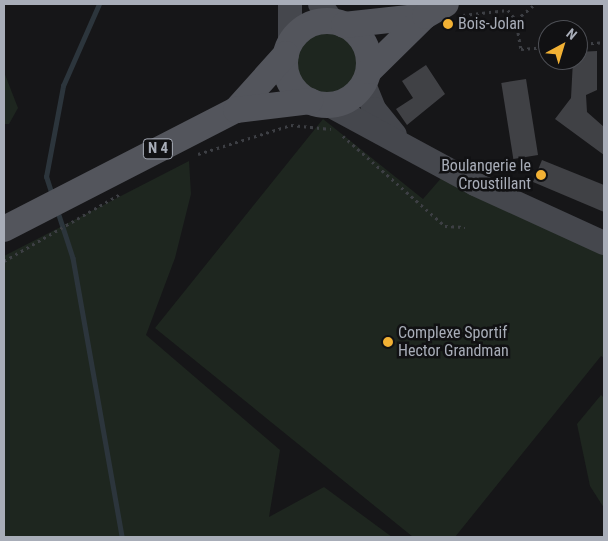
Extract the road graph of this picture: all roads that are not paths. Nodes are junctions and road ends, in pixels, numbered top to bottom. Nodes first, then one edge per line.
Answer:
1 (290, 4) edge
2 (444, 12) edge
3 (332, 17) edge
4 (288, 49) junction
5 (366, 78) junction
6 (320, 103) junction
7 (236, 110) junction
8 (410, 150) junction
9 (6, 228) edge
10 (604, 243) edge

1 - 4 street
2 - 3 main road
2 - 5 main road
3 - 4 main road
3 - 5 main road
4 - 6 main road
4 - 7 main road, N 4
5 - 6 main road
5 - 8 street
6 - 7 main road, N 4
6 - 8 street
7 - 9 main road, N 4
8 - 10 street

